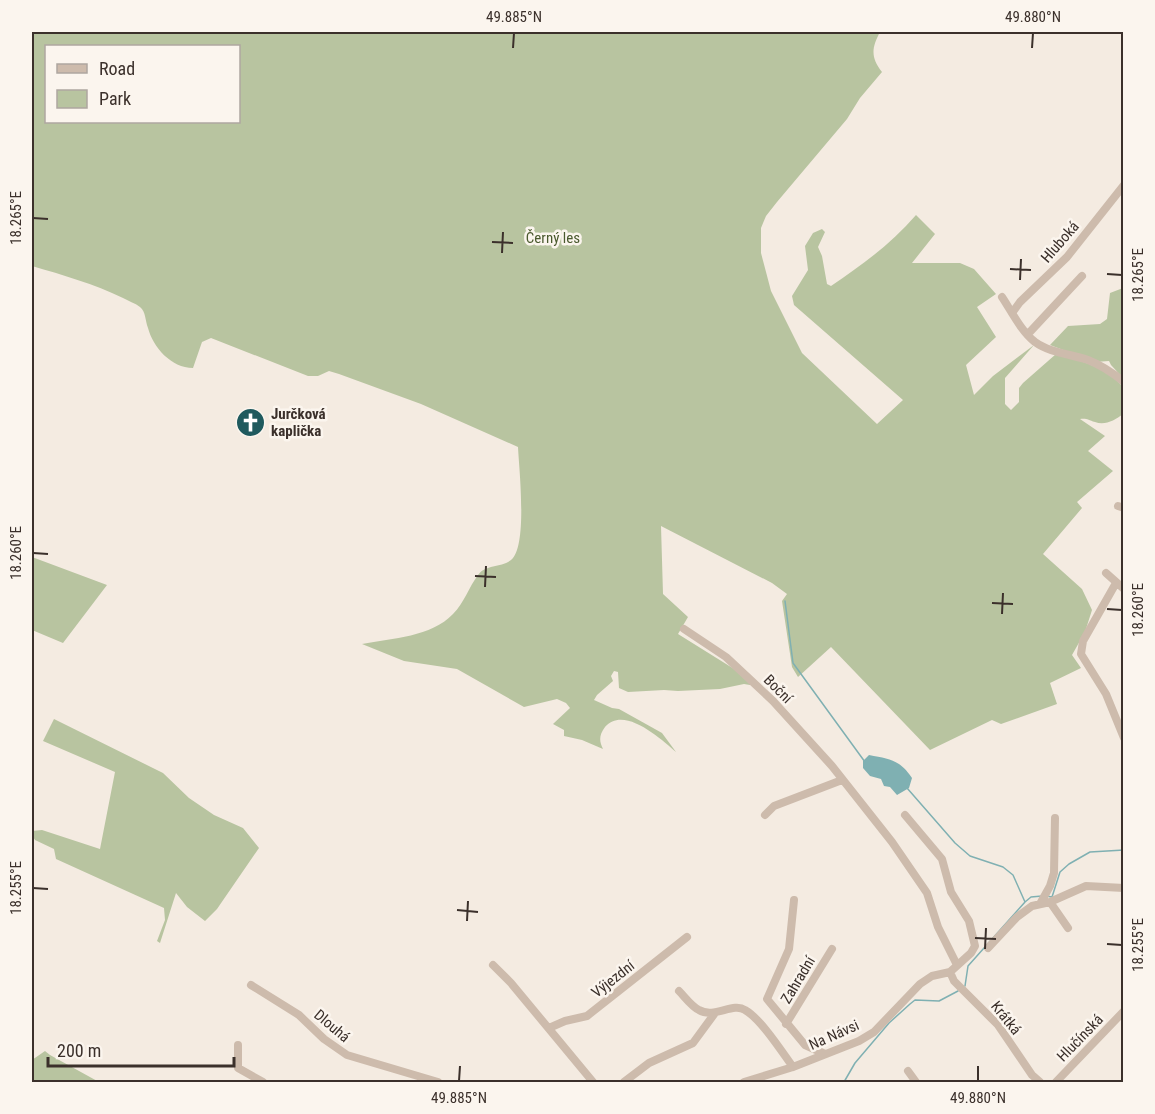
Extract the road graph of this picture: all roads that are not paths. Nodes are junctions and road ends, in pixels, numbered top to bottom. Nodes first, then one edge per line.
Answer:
1 (1124, 185) edge
2 (1082, 276) dead end
3 (1002, 297) dead end
4 (1012, 313) junction
5 (1028, 334) junction
6 (1124, 382) edge
7 (1106, 573) dead end
8 (1116, 583) junction
9 (1124, 589) edge
10 (684, 629) dead end
11 (1124, 738) edge
12 (843, 780) junction
13 (769, 799) dead end
14 (774, 806) junction
15 (765, 815) dead end
16 (904, 816) dead end
17 (1055, 818) dead end
18 (1124, 888) edge
19 (794, 900) dead end
20 (1044, 900) junction
21 (1068, 928) dead end
22 (687, 938) dead end
23 (988, 948) dead end
24 (832, 949) dead end
25 (493, 965) dead end
26 (957, 965) junction
27 (950, 972) junction
28 (250, 986) dead end
29 (679, 991) dead end
30 (1124, 1011) edge
31 (715, 1013) junction
32 (786, 1024) junction
33 (549, 1028) junction
34 (238, 1045) dead end
35 (825, 1054) junction
36 (793, 1067) junction
37 (908, 1071) dead end
38 (1060, 1081) edge
39 (263, 1083) edge
40 (438, 1083) edge
41 (593, 1083) edge
42 (624, 1083) edge
43 (744, 1083) edge
44 (916, 1083) edge
45 (1040, 1083) edge

1 - 4 street, Hluboká
2 - 5 street
3 - 4 street
4 - 5 street
5 - 6 street
7 - 8 street
8 - 9 street
8 - 11 street
10 - 12 street, Boční
12 - 14 street
12 - 26 street, Boční
13 - 14 street
14 - 15 street
16 - 26 street, Na Návsi
17 - 20 street
18 - 20 street
19 - 32 street, Zahradní
20 - 21 street
20 - 23 street
22 - 33 street, Výjezdní
24 - 32 street, Zahradní
25 - 33 street
26 - 27 street, Na Návsi
27 - 35 street, Na Návsi
27 - 45 street, Krátká
28 - 40 street, Dlouhá
29 - 31 street
30 - 38 street, Hlučínská
31 - 36 street
31 - 42 street
32 - 35 street, Zahradní
33 - 41 street
34 - 39 street
35 - 36 street, Na Návsi
36 - 43 street, Na Návsi
37 - 44 street

